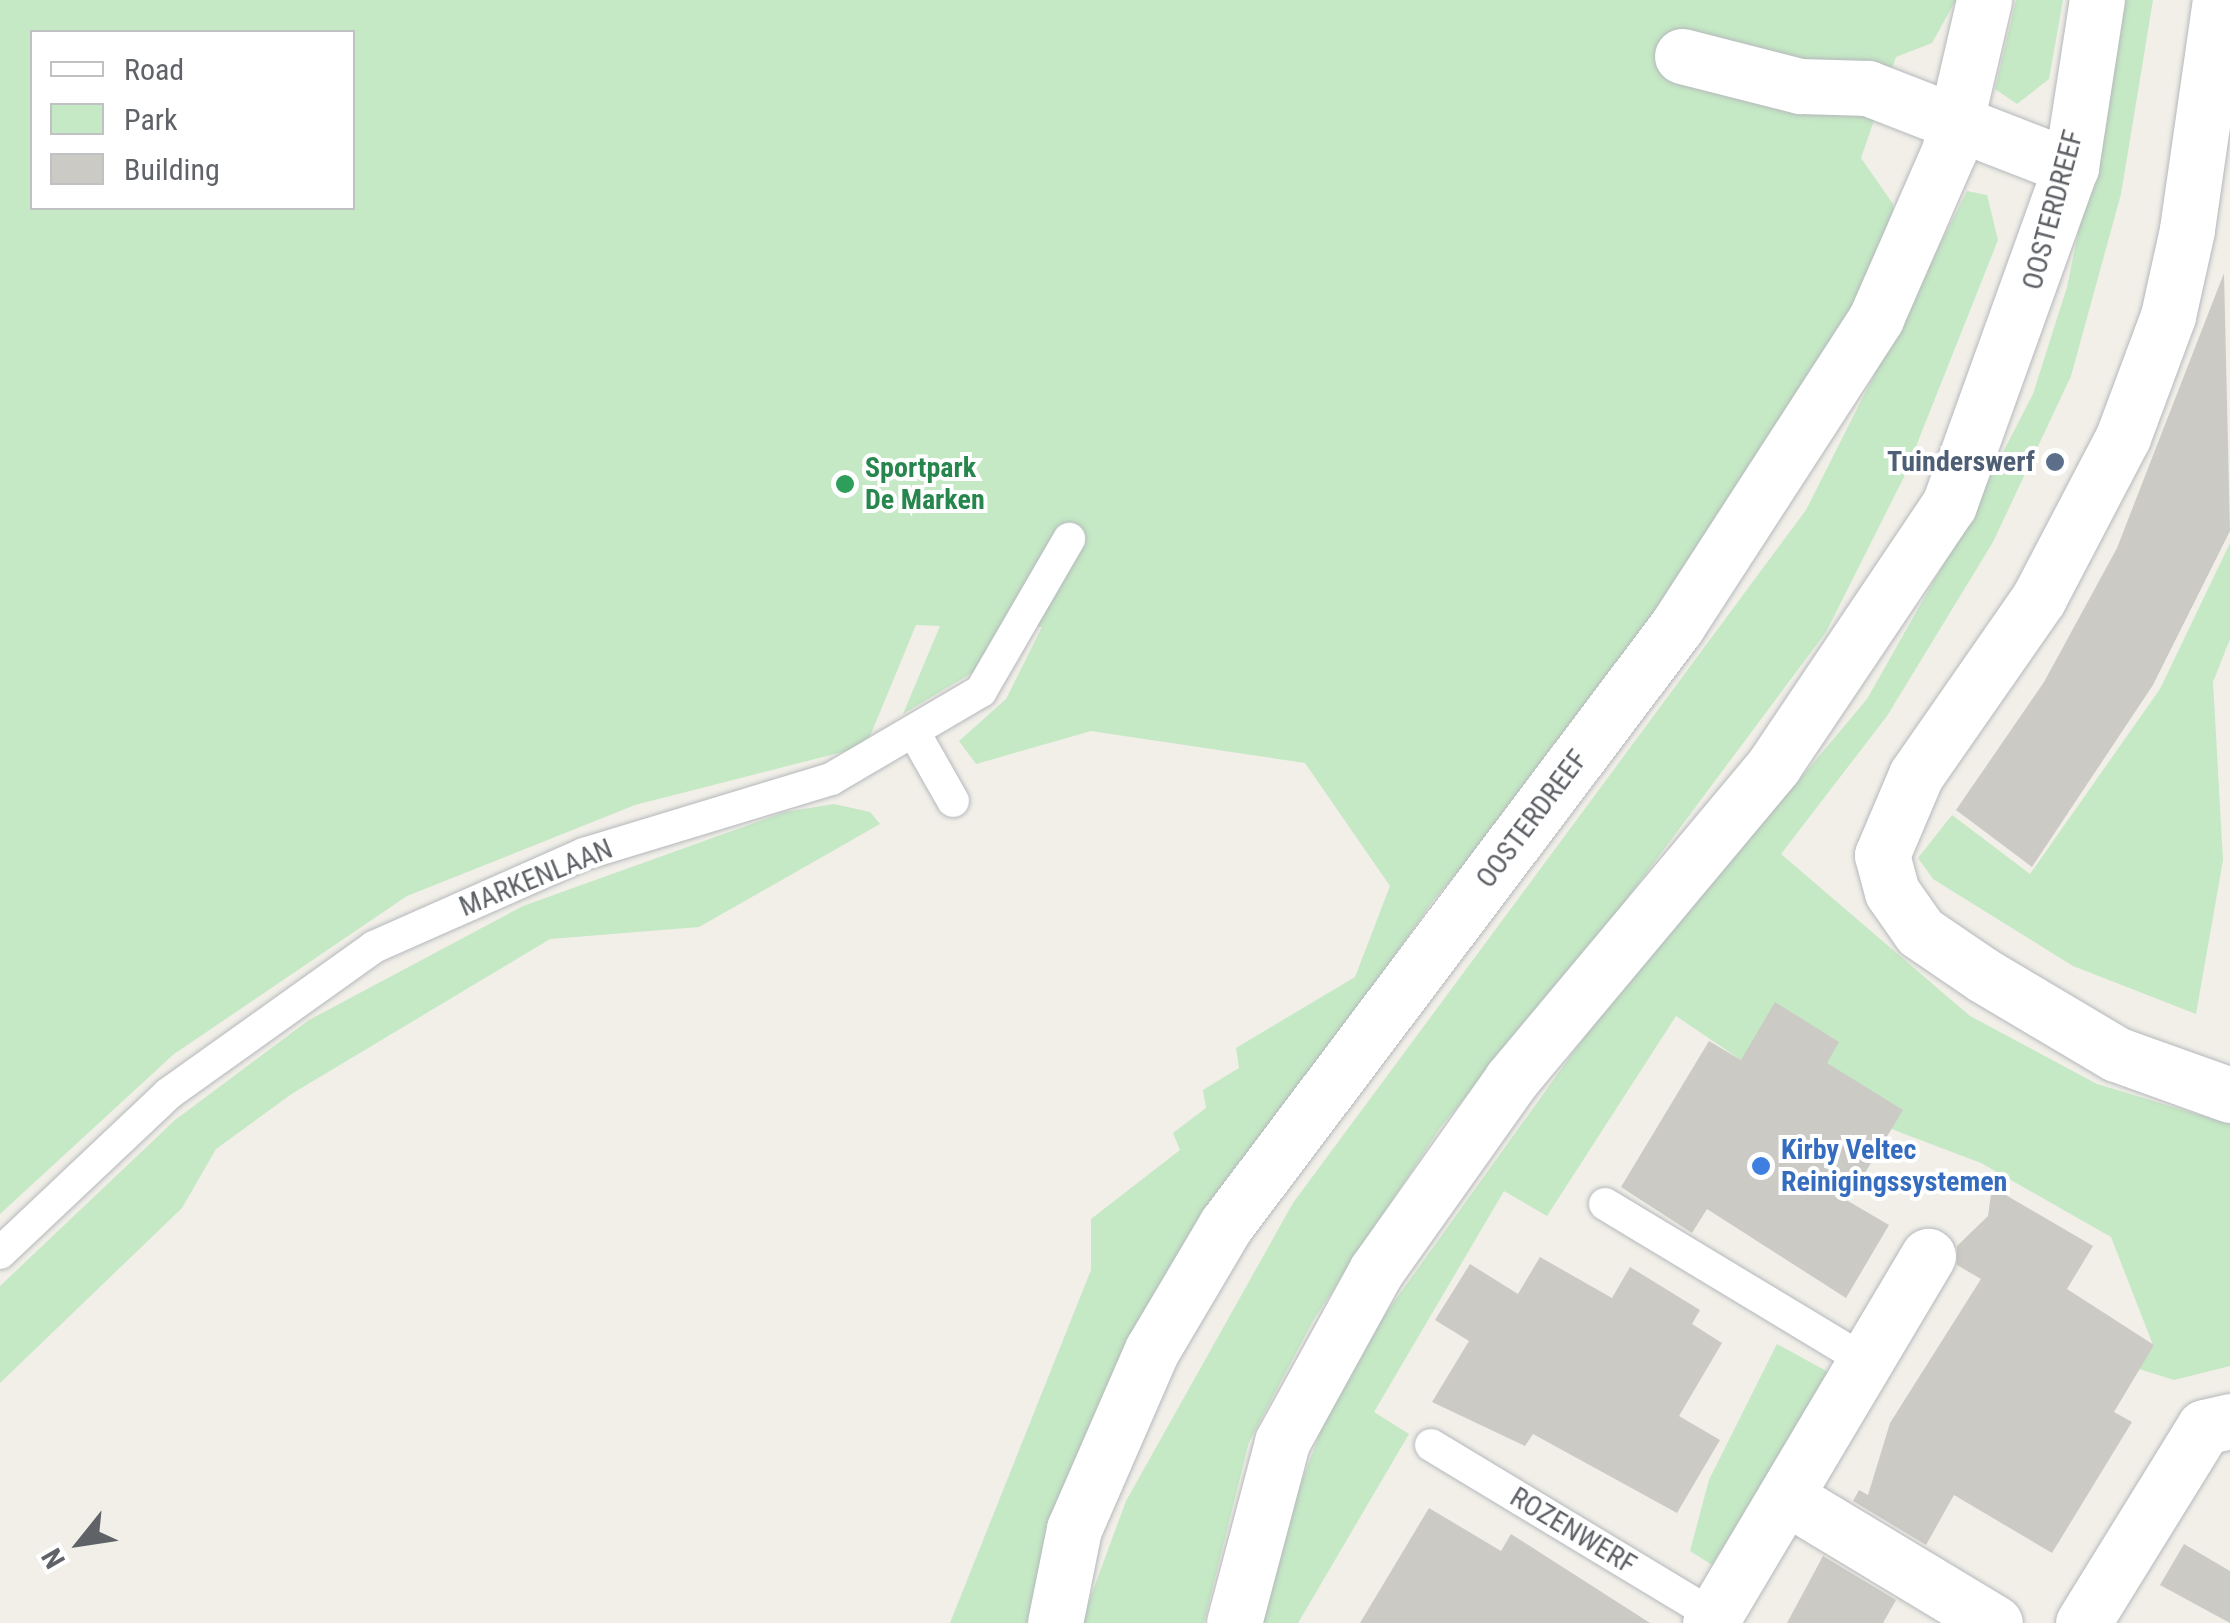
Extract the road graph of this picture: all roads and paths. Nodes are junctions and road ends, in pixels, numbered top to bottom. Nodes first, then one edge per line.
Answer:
1 (1984, 0) edge
2 (2096, 0) edge
3 (2220, 0) edge
4 (1682, 56) dead end
5 (1954, 134) junction
6 (2071, 167) junction
7 (1069, 539) dead end
8 (916, 734) junction
9 (953, 802) dead end
10 (2230, 1095) edge
11 (1605, 1204) dead end
12 (0, 1253) edge
13 (1928, 1256) dead end
14 (1865, 1361) junction
15 (2230, 1420) edge
16 (1432, 1446) dead end
17 (1786, 1497) junction
18 (1712, 1619) edge
19 (1054, 1623) edge
20 (1234, 1623) edge
21 (1995, 1623) edge
22 (2083, 1623) edge

1 - 5 main road, OOSTERDREEF
2 - 6 main road, OOSTERDREEF
3 - 10 main road
4 - 5 main road
5 - 6 main road
5 - 19 main road, OOSTERDREEF
6 - 20 main road, OOSTERDREEF
7 - 8 lane, MARKENLAAN
8 - 9 lane
8 - 12 lane, MARKENLAAN
11 - 14 lane
13 - 14 main road, ROZENWERF
14 - 17 main road, ROZENWERF
15 - 22 main road
16 - 18 lane, ROZENWERF
17 - 18 main road, ROZENWERF
17 - 21 main road

